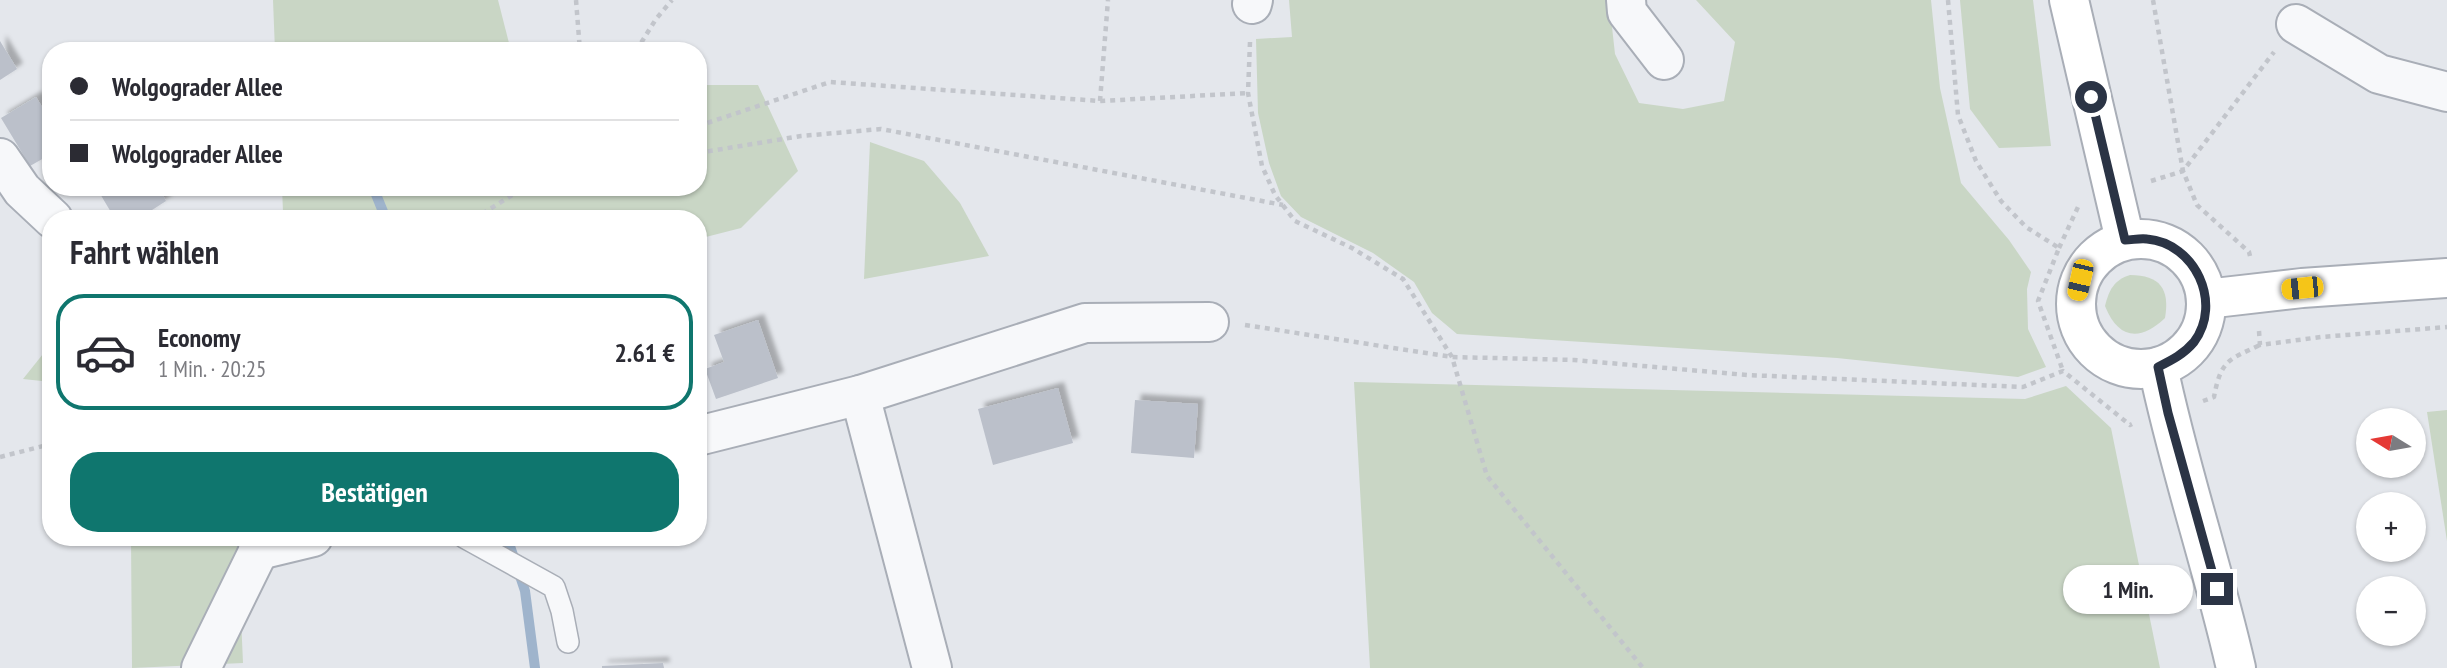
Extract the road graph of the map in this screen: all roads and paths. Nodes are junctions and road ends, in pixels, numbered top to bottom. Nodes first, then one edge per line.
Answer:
1 (576, 0) edge
2 (672, 0) edge
3 (1108, 0) edge
4 (1626, 0) edge
5 (1948, 0) edge
6 (2069, 0) edge
7 (2153, 0) edge
8 (1252, 2) edge
9 (2296, 24) joint
10 (579, 42) edge
11 (642, 42) edge
12 (1664, 60) dead end
13 (2447, 92) edge
14 (1248, 93) junction
15 (1100, 101) junction
16 (707, 123) edge
17 (707, 152) edge
18 (0, 158) edge
19 (2183, 171) junction
20 (511, 196) edge
21 (1283, 205) junction
22 (43, 210) edge
23 (488, 210) edge
24 (2125, 240) junction
25 (2447, 278) edge
26 (2256, 294) junction
27 (2206, 299) junction
28 (1209, 322) joint
29 (2447, 327) edge
30 (2260, 345) junction
31 (1452, 357) junction
32 (2158, 367) junction
33 (2063, 371) junction
34 (860, 395) junction
35 (2168, 413) junction
36 (707, 434) edge
37 (42, 446) edge
38 (0, 457) edge
39 (257, 546) edge
40 (480, 546) edge
41 (568, 642) dead end
42 (201, 668) edge
43 (932, 668) edge
44 (1643, 668) edge
45 (2236, 668) edge

1 - 10 path
2 - 11 path
3 - 15 path
4 - 12 street
5 - 33 path
6 - 24 main road
7 - 19 path
8 - 14 path
9 - 13 street
9 - 19 path
14 - 15 path
14 - 21 path
15 - 16 path
17 - 21 path
18 - 22 street
19 - 26 path
20 - 23 path
21 - 31 path
24 - 27 main road
24 - 32 main road
25 - 26 main road
26 - 27 main road
26 - 30 path
27 - 32 main road
28 - 31 path
28 - 34 street
29 - 30 path
30 - 35 path
31 - 33 path
31 - 44 path
32 - 35 main road
33 - 35 path
34 - 36 street
34 - 43 street
35 - 45 main road
37 - 38 path
39 - 42 street
40 - 41 lane

